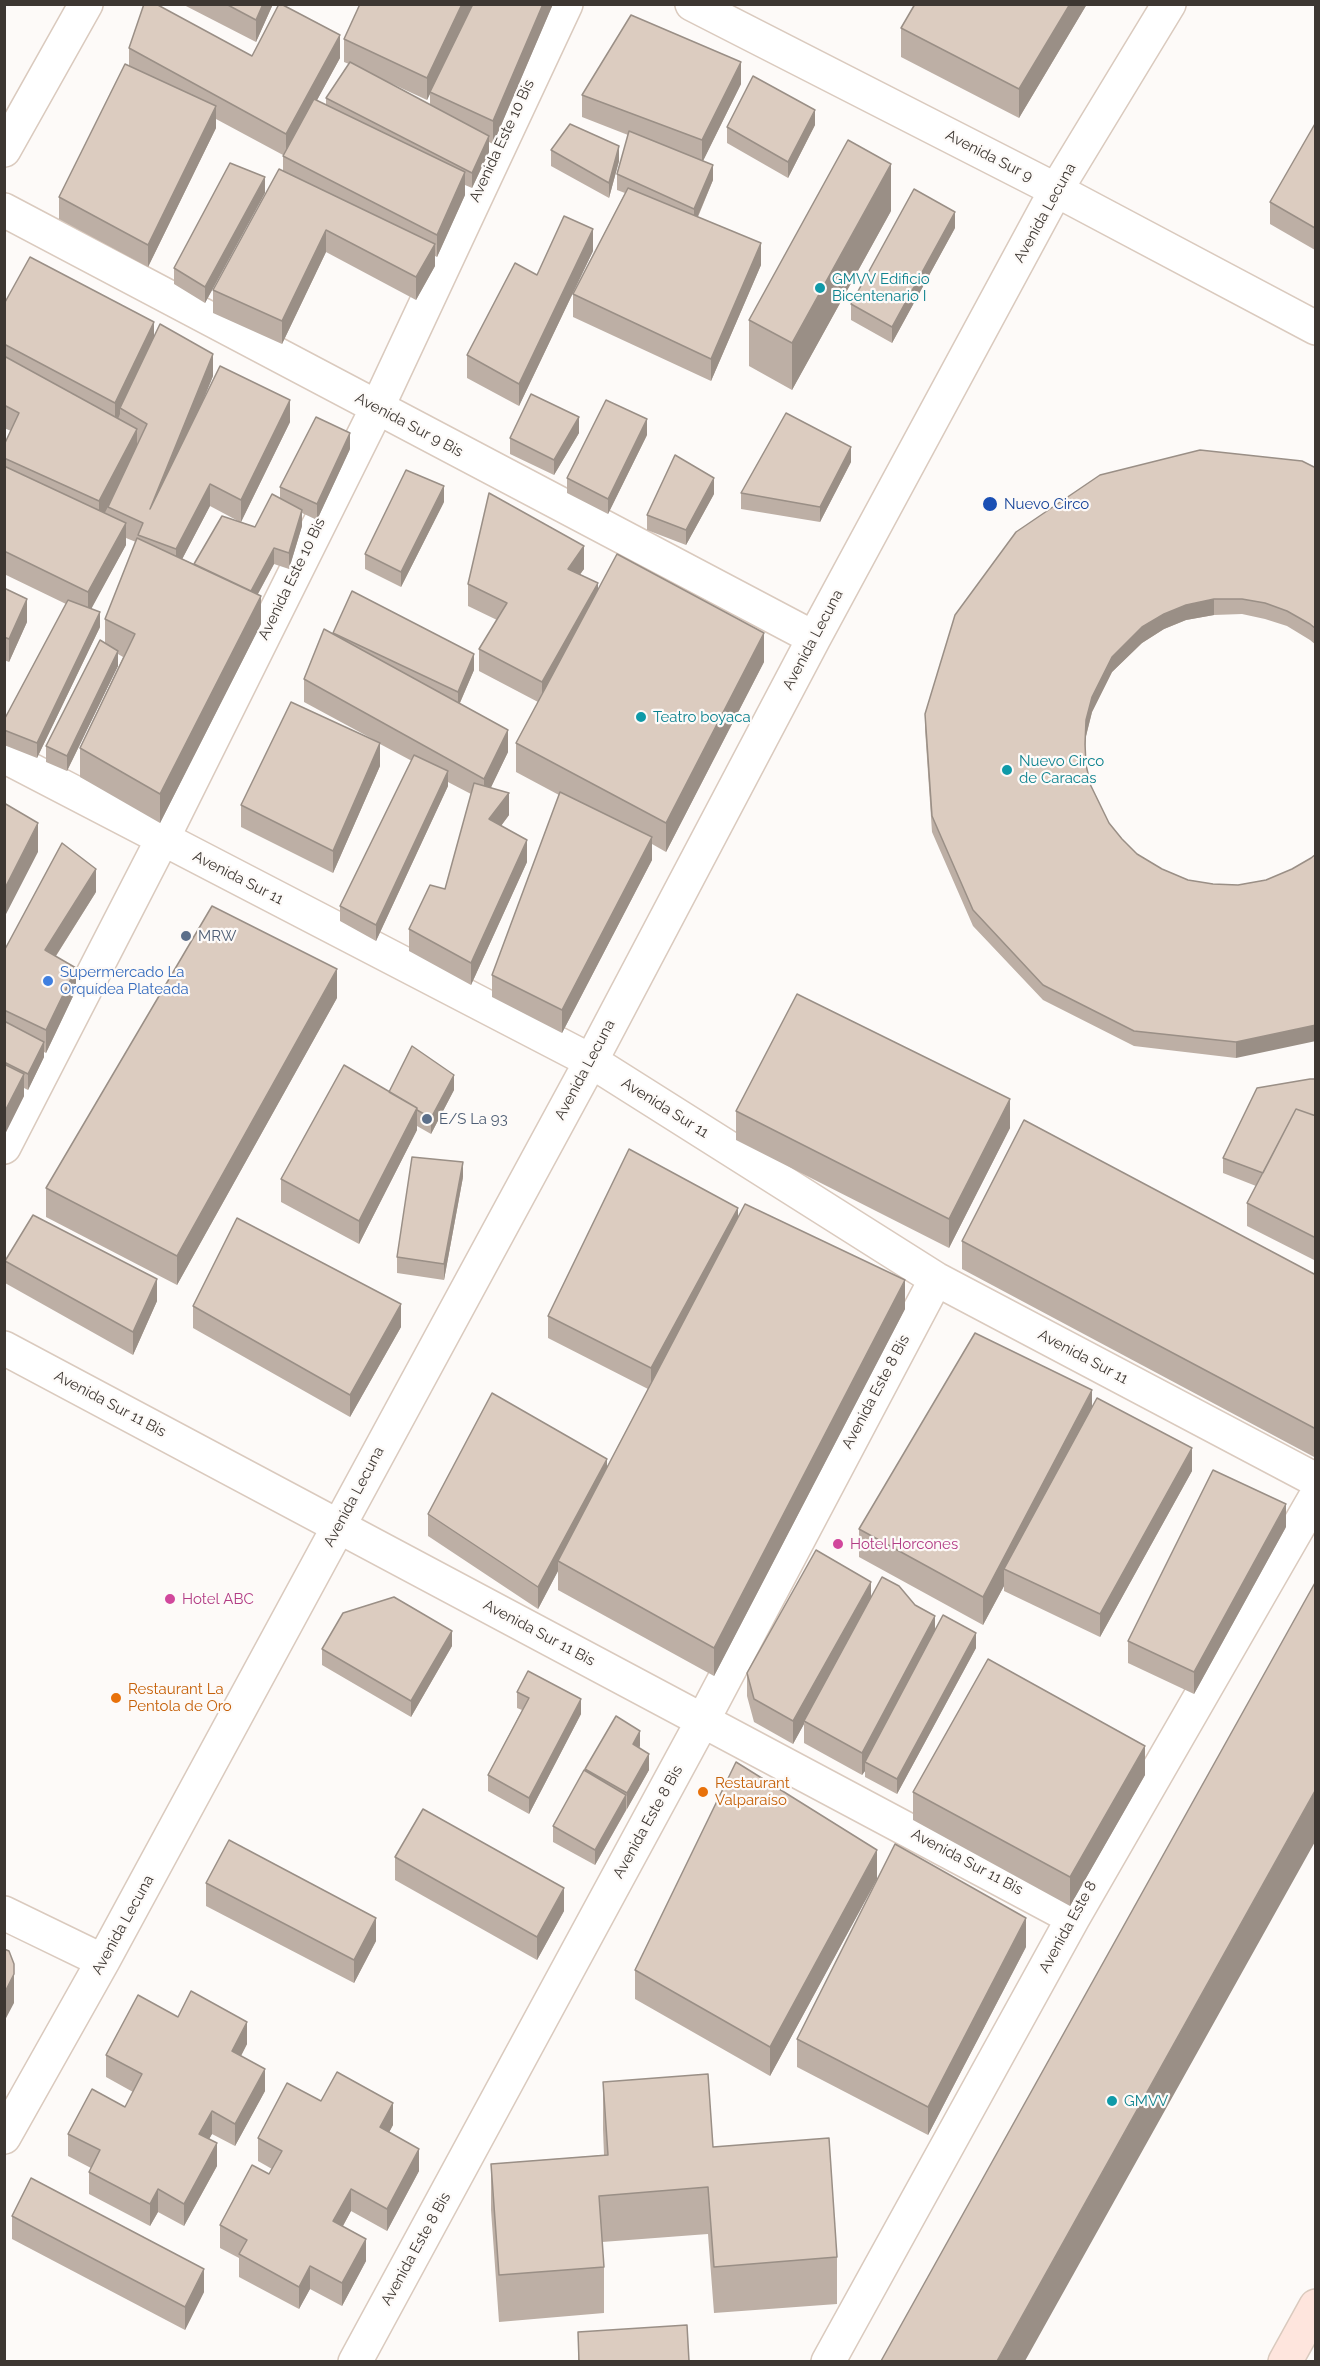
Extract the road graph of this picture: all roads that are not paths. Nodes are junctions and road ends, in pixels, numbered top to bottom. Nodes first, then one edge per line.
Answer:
1 (86, 4) edge
2 (566, 4) edge
3 (693, 4) edge
4 (1169, 4) edge
5 (4, 150) edge
6 (1056, 190) junction
7 (4, 210) edge
8 (1316, 328) edge
9 (377, 408) junction
10 (814, 638) junction
11 (4, 756) edge
12 (163, 838) junction
13 (591, 1061) junction
14 (4, 1147) edge
15 (936, 1279) junction
16 (4, 1348) edge
17 (1316, 1480) edge
18 (1316, 1496) edge
19 (338, 1526) junction
20 (703, 1720) junction
21 (4, 1913) edge
22 (1073, 1918) junction
23 (104, 1961) junction
24 (4, 2137) edge
25 (1316, 2306) edge
26 (355, 2361) edge
27 (828, 2361) edge
28 (1285, 2361) edge

1 - 5 street
2 - 9 street, Avenida Este 10 Bis
3 - 6 street, Avenida Sur 9
4 - 6 street, Avenida Lecuna
6 - 8 street, Avenida Sur 9
6 - 10 street, Avenida Lecuna
7 - 9 street, Avenida Sur 9 Bis
9 - 10 street, Avenida Sur 9 Bis
9 - 12 street, Avenida Este 10 Bis
10 - 13 street, Avenida Lecuna
11 - 12 street, Avenida Sur 11
12 - 13 street, Avenida Sur 11
12 - 14 street, Avenida Este 10 Bis
13 - 15 street, Avenida Sur 11
13 - 19 street, Avenida Lecuna
15 - 17 street, Avenida Sur 11
15 - 20 street, Avenida Este 8 Bis
16 - 19 street, Avenida Sur 11 Bis
18 - 22 street, Avenida Este 8
19 - 20 street, Avenida Sur 11 Bis
19 - 23 street, Avenida Lecuna
20 - 22 street, Avenida Sur 11 Bis
20 - 26 street, Avenida Este 8 Bis
21 - 23 street
22 - 27 street, Avenida Este 8
23 - 24 street, Avenida Lecuna
25 - 28 main road

